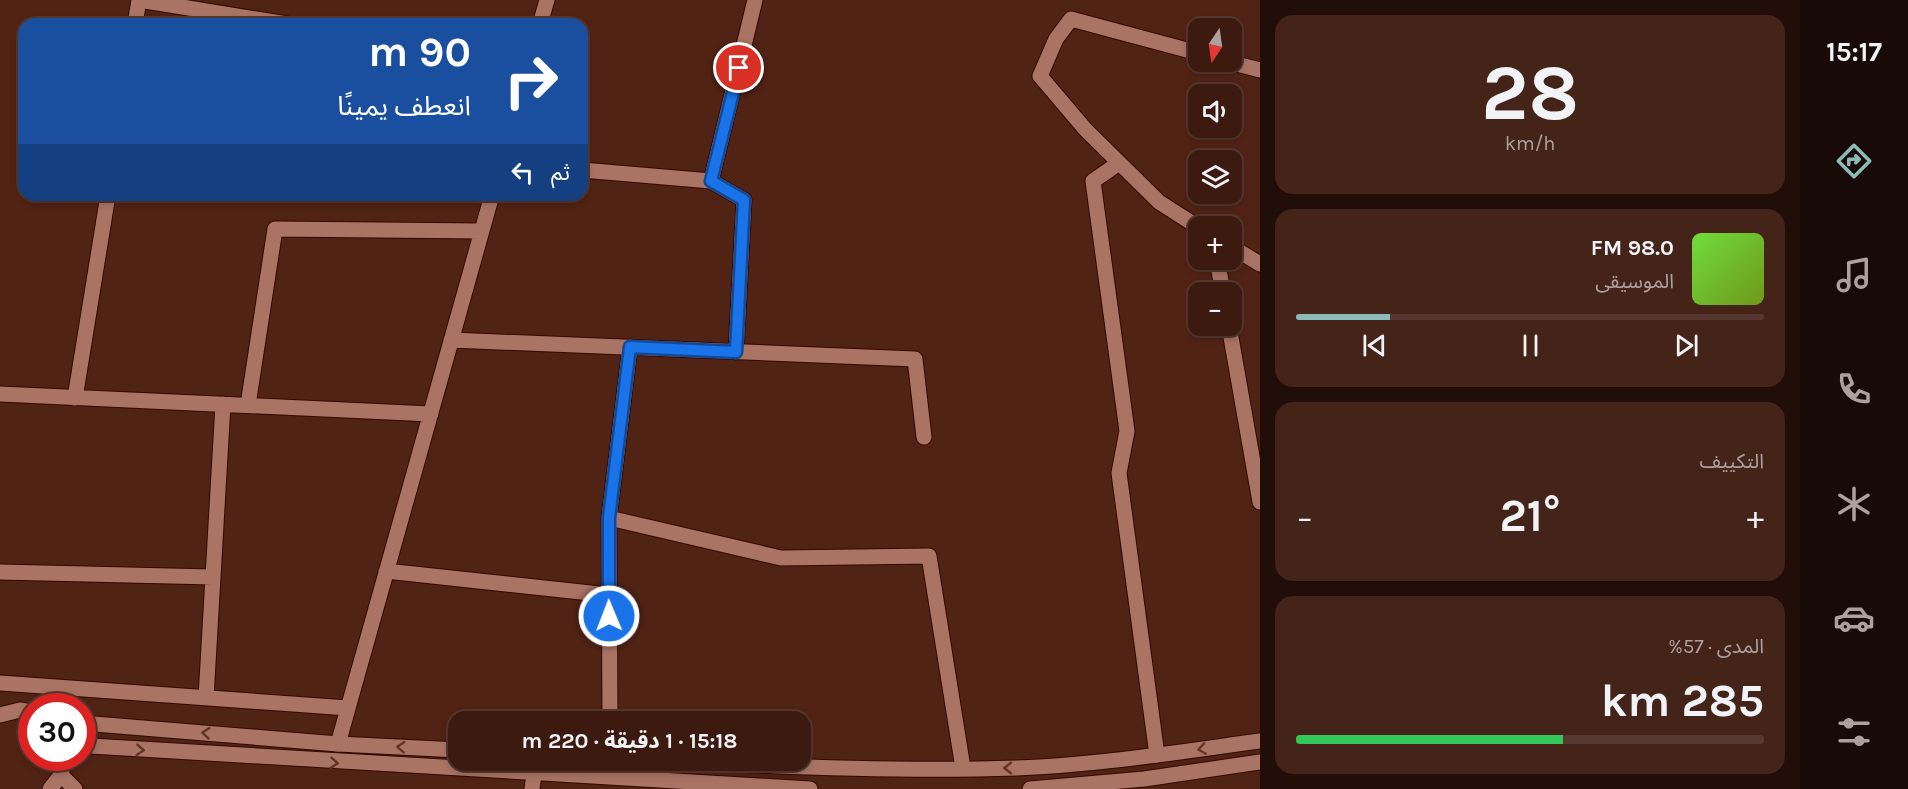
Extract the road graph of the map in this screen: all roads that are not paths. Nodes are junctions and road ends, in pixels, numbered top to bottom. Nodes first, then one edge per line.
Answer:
1 (139, 0) edge
2 (547, 0) edge
3 (755, 0) edge
4 (136, 18) edge
5 (250, 18) edge
6 (542, 18) edge
7 (1188, 50) edge
8 (1242, 65) edge
9 (1260, 70) edge
10 (1119, 163) junction
11 (588, 171) edge
12 (711, 181) junction
13 (107, 201) edge
14 (490, 201) edge
15 (1188, 220) edge
16 (482, 231) junction
17 (1242, 253) edge
18 (1260, 264) edge
19 (1231, 336) edge
20 (451, 340) junction
21 (630, 347) junction
22 (736, 352) junction
23 (0, 394) edge
24 (75, 398) junction
25 (223, 404) junction
26 (248, 405) junction
27 (431, 414) junction
28 (924, 437) dead end
29 (1260, 502) edge
30 (609, 518) junction
31 (386, 571) junction
32 (0, 572) edge
33 (213, 577) junction
34 (609, 595) junction
35 (0, 683) edge
36 (206, 698) junction
37 (348, 708) junction
38 (18, 711) edge
39 (610, 711) edge
40 (1, 715) edge
41 (96, 724) edge
42 (1260, 741) edge
43 (338, 744) junction
44 (96, 746) edge
45 (448, 749) edge
46 (1157, 755) junction
47 (1260, 762) edge
48 (811, 766) edge
49 (963, 768) junction
50 (60, 771) edge
51 (68, 771) edge
52 (533, 782) edge
53 (688, 786) edge
54 (50, 789) edge
55 (75, 789) edge
56 (810, 789) edge
57 (1030, 789) edge

1 - 4 street
1 - 5 street
2 - 6 street
3 - 12 street
7 - 10 street
8 - 9 street
10 - 15 street
10 - 46 street
11 - 12 street
12 - 22 street
13 - 24 street
14 - 16 street
16 - 20 street
16 - 26 street
17 - 18 street
19 - 29 street
20 - 21 street
20 - 27 street
21 - 22 street
21 - 30 street
22 - 28 street
23 - 24 street
24 - 25 street
25 - 26 street
25 - 33 street
26 - 27 street
27 - 31 street
30 - 34 street
30 - 49 street
31 - 34 street
31 - 37 street
32 - 33 street
33 - 36 street
34 - 39 street
35 - 36 street
36 - 37 street
37 - 43 street
38 - 40 street
43 -> 41 street
42 -> 46 street
45 -> 43 street
44 -> 52 street
46 -> 49 street
47 - 57 street
48 - 49 street
50 - 54 street
51 - 55 street
52 - 53 street
53 - 56 street

